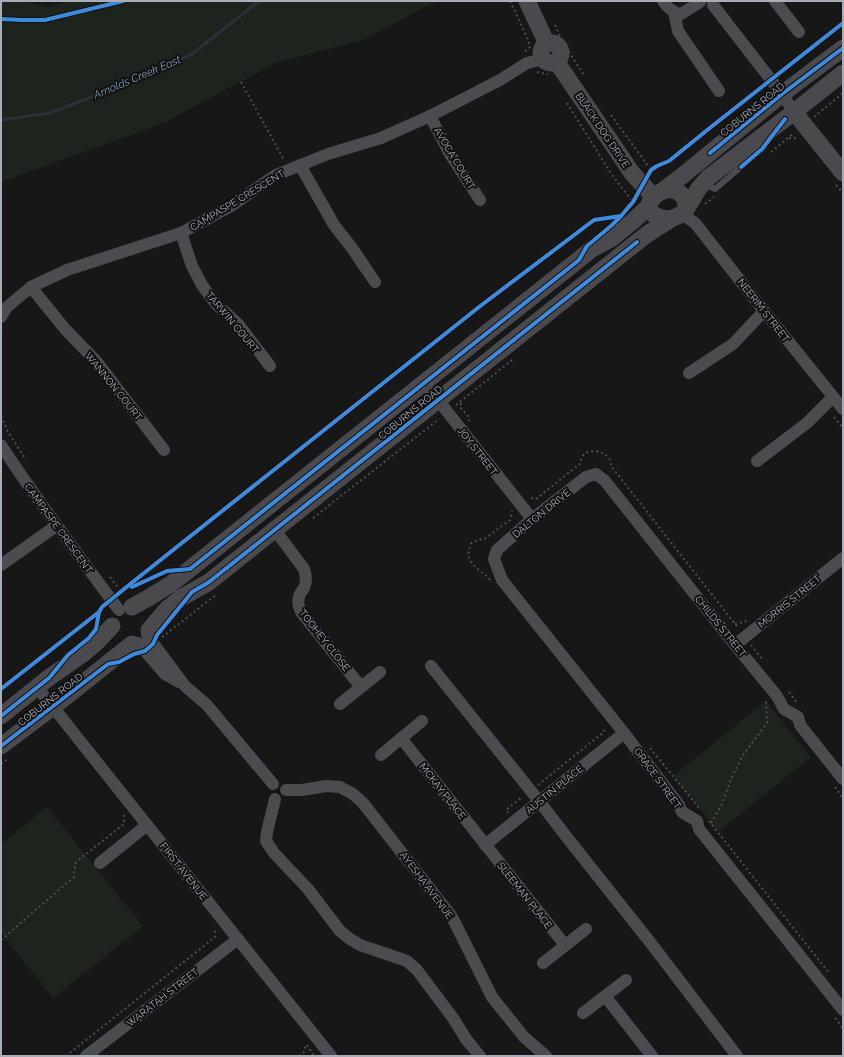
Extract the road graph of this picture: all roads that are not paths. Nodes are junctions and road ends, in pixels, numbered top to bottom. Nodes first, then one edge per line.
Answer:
1 (527, 1) edge
2 (663, 1) edge
3 (775, 1) edge
4 (699, 2) edge
5 (715, 3) edge
6 (674, 12) junction
7 (799, 32) dead end
8 (843, 48) edge
9 (549, 54) junction
10 (843, 73) edge
11 (719, 91) dead end
12 (782, 94) junction
13 (790, 115) junction
14 (430, 116) junction
15 (294, 167) junction
16 (843, 173) edge
17 (648, 192) junction
18 (480, 200) dead end
19 (680, 214) junction
20 (181, 233) junction
21 (375, 282) dead end
22 (31, 287) junction
23 (764, 311) junction
24 (1, 317) edge
25 (270, 366) dead end
26 (689, 373) dead end
27 (423, 383) junction
28 (833, 397) junction
29 (438, 400) junction
30 (843, 409) edge
31 (1, 445) edge
32 (164, 450) dead end
33 (757, 461) dead end
34 (596, 474) joint
35 (532, 519) junction
36 (56, 526) junction
37 (274, 530) junction
38 (843, 558) edge
39 (494, 559) joint
40 (1, 565) edge
41 (121, 605) junction
42 (112, 626) junction
43 (142, 638) junction
44 (735, 645) junction
45 (431, 666) dead end
46 (380, 672) dead end
47 (37, 687) junction
48 (361, 687) junction
49 (340, 704) dead end
50 (53, 707) junction
51 (1, 716) edge
52 (422, 721) dead end
53 (624, 733) junction
54 (401, 738) junction
55 (1, 746) edge
56 (381, 755) dead end
57 (838, 782) edge
58 (273, 784) junction
59 (286, 790) junction
60 (275, 799) junction
61 (539, 801) junction
62 (148, 825) junction
63 (485, 845) junction
64 (100, 863) dead end
65 (586, 929) dead end
66 (238, 939) junction
67 (565, 946) junction
68 (543, 963) dead end
69 (626, 980) dead end
70 (605, 996) junction
71 (843, 1010) edge
72 (584, 1013) dead end
73 (324, 1054) edge
74 (86, 1056) edge
75 (480, 1056) edge
76 (546, 1056) edge
77 (652, 1056) edge
78 (737, 1056) edge

1 - 9 street, BLACK DOG DRIVE
2 - 6 street
3 - 7 street
4 - 5 street
4 - 6 street
5 - 12 street, COBURNS ROAD
6 - 11 street
8 - 12 street, COBURNS ROAD
9 - 14 street, CAMPASPE CRESCENT
9 - 17 street, BLACK DOG DRIVE
10 - 13 street, COBURNS ROAD
12 - 13 street, COBURNS ROAD
12 - 17 street, COBURNS ROAD
13 - 16 street
13 - 19 street, COBURNS ROAD
14 - 15 street, CAMPASPE CRESCENT
14 - 18 street, AVOCA COURT
15 - 20 street, CAMPASPE CRESCENT
15 - 21 street
17 - 19 street
17 - 19 street
17 - 27 street, COBURNS ROAD
19 - 23 street, NEERIM STREET
19 - 29 street, COBURNS ROAD
20 - 22 street, CAMPASPE CRESCENT
20 - 25 street, TARWIN COURT
22 - 24 street, CAMPASPE CRESCENT
22 - 32 street, WANNON COURT
23 - 26 street
23 - 28 street, NEERIM STREET
27 - 29 street, JOY STREET
27 - 41 street, COBURNS ROAD
28 - 30 street, NEERIM STREET
28 - 33 street
29 - 35 street, JOY STREET
29 - 37 street, COBURNS ROAD
31 - 36 street, CAMPASPE CRESCENT
34 - 35 street, DALTON DRIVE
34 - 44 street, CHILDS STREET
35 - 39 street, DALTON DRIVE
36 - 40 street
36 - 41 street, CAMPASPE CRESCENT
37 - 43 street, COBURNS ROAD
37 - 48 street, TOOHEY CLOSE
38 - 44 street, MORRIS STREET
39 - 53 street, GRACE STREET
41 - 42 street
41 - 43 street
42 - 43 street
42 - 47 street, COBURNS ROAD
43 - 50 street, COBURNS ROAD
43 - 58 street, AYESHA AVENUE
44 - 57 street, CHILDS STREET
45 - 61 street
46 - 48 street
47 - 50 street, FIRST AVENUE
47 - 51 street, COBURNS ROAD
48 - 49 street
50 - 55 street, COBURNS ROAD
50 - 62 street, FIRST AVENUE
52 - 54 street
53 - 61 street, AUSTIN PLACE
53 - 71 street, GRACE STREET
54 - 56 street
54 - 63 street, MCKAY PLACE
58 - 59 street, AYESHA AVENUE
58 - 60 street
59 - 60 street
59 - 76 street, AYESHA AVENUE
60 - 75 street
61 - 63 street, AUSTIN PLACE
61 - 78 street
62 - 64 street
62 - 66 street, FIRST AVENUE
63 - 67 street, SLEEMAN PLACE
65 - 67 street
66 - 73 street, FIRST AVENUE
66 - 74 street, WARATAH STREET
67 - 68 street
69 - 70 street
70 - 72 street
70 - 77 street

